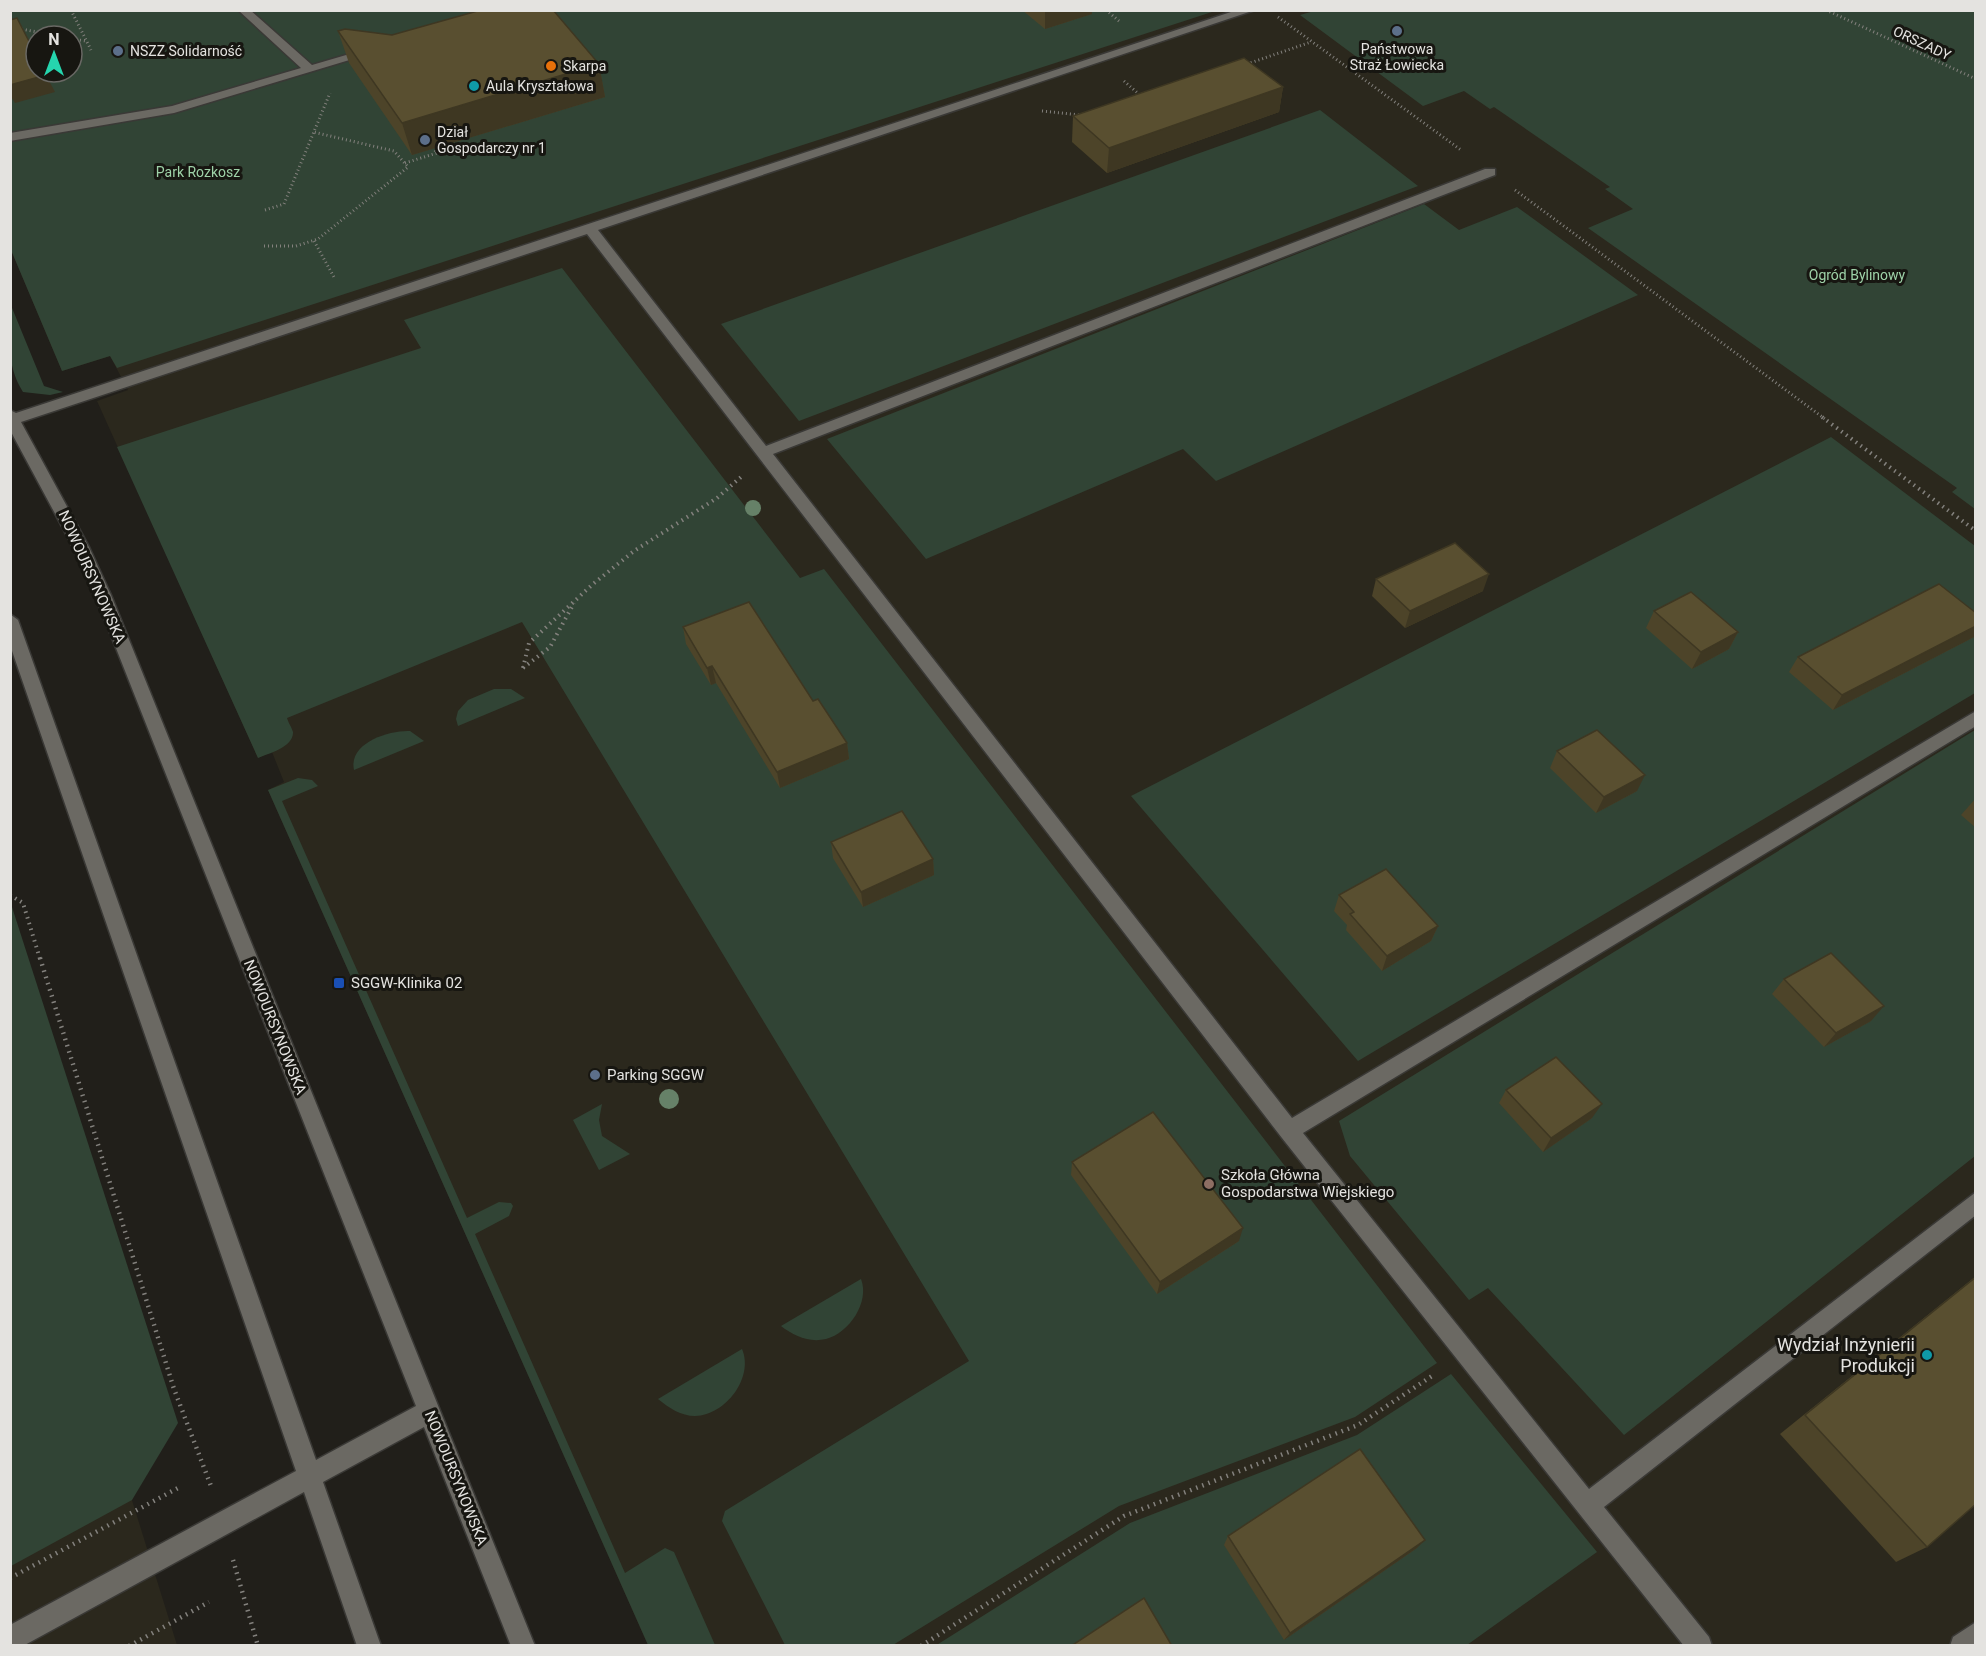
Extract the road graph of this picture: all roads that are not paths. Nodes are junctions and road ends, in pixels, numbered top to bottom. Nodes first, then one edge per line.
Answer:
1 (243, 10) edge
2 (1250, 10) edge
3 (386, 48) edge
4 (310, 70) junction
5 (10, 137) edge
6 (1490, 172) road end
7 (591, 229) junction
8 (11, 417) edge
9 (762, 453) junction
10 (10, 620) edge
11 (1976, 717) edge
12 (1289, 1131) junction
13 (1976, 1202) edge
14 (430, 1411) junction
15 (311, 1477) junction
16 (1588, 1504) junction
17 (1976, 1634) edge
18 (10, 1639) edge
19 (369, 1646) edge
20 (523, 1646) edge
21 (1700, 1646) edge
22 (1962, 1646) edge

1 - 4 street
2 - 7 street
3 - 4 street
4 - 5 street
6 - 9 street
7 - 8 street
7 - 9 street
8 - 14 street, NOWOURSYNOWSKA
9 - 12 street
10 - 15 street
11 - 12 street
12 - 16 street
13 - 16 street
14 - 15 street
14 - 20 street, NOWOURSYNOWSKA
15 - 18 street
15 - 19 street
16 - 21 street
17 - 22 street

